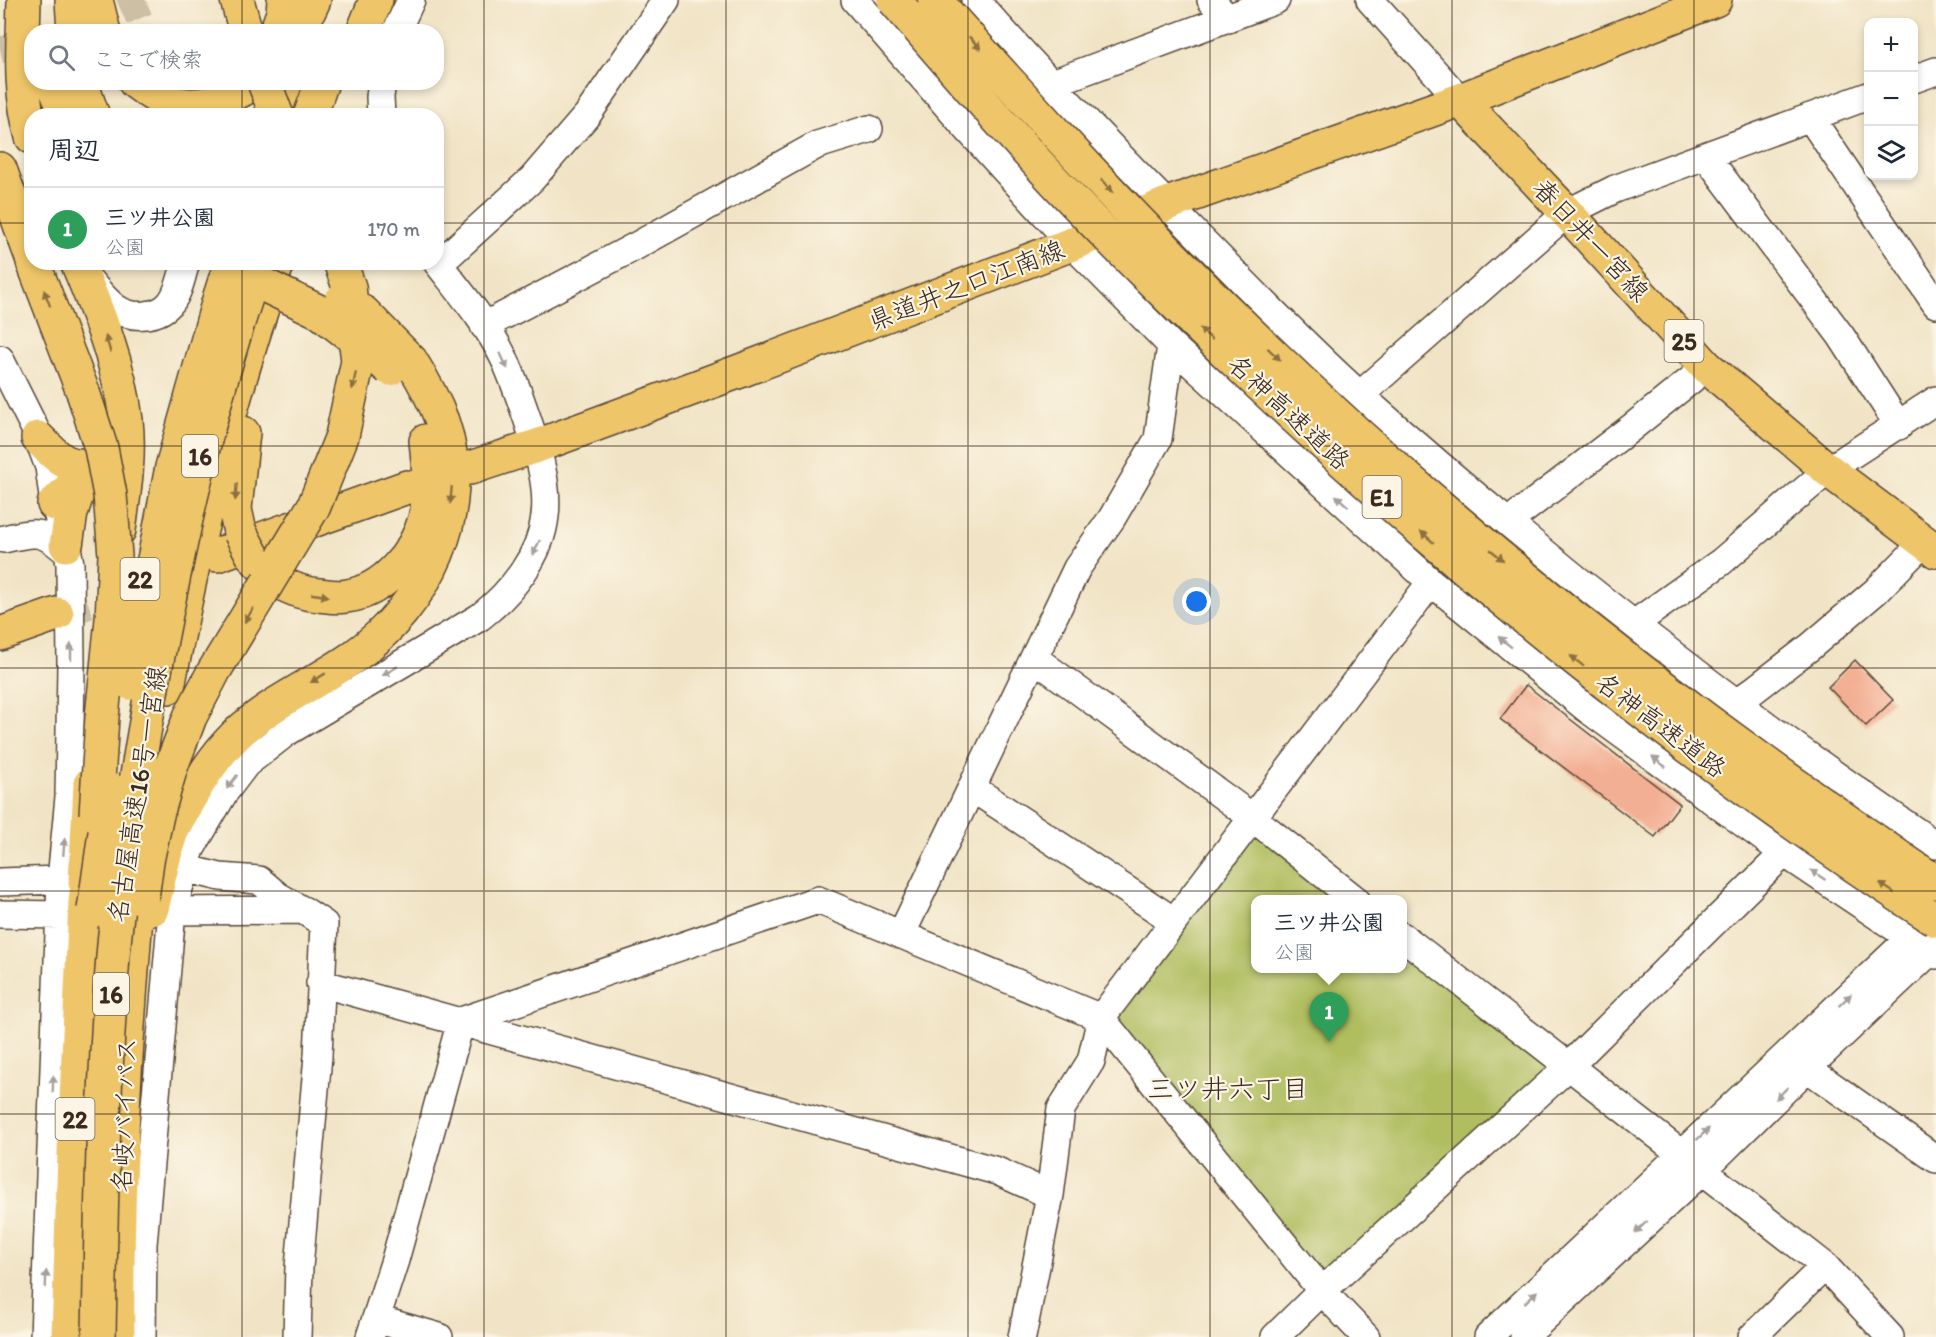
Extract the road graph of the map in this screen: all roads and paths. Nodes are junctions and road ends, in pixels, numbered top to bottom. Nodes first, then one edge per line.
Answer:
1 (72, 0) edge
2 (96, 0) edge
3 (237, 0) edge
4 (284, 0) edge
5 (314, 0) edge
6 (320, 0) edge
7 (327, 0) edge
8 (354, 0) edge
9 (376, 0) edge
10 (411, 0) edge
11 (666, 0) edge
12 (855, 0) edge
13 (894, 0) edge
14 (935, 0) edge
15 (975, 0) edge
16 (1276, 0) edge
17 (1370, 0) edge
18 (1715, 0) edge
19 (1219, 10) edge
20 (74, 24) edge
21 (102, 24) edge
22 (244, 24) edge
23 (279, 24) edge
24 (303, 24) edge
25 (310, 24) edge
26 (318, 24) edge
27 (344, 24) edge
28 (366, 24) edge
29 (400, 24) edge
30 (24, 50) edge
31 (1936, 71) edge
32 (1918, 78) edge
33 (1050, 84) junction
34 (56, 90) edge
35 (84, 90) edge
36 (135, 90) edge
37 (147, 90) edge
38 (241, 90) edge
39 (257, 90) edge
40 (283, 90) edge
41 (293, 90) edge
42 (319, 90) edge
43 (340, 90) edge
44 (381, 90) edge
45 (1864, 98) edge
46 (1460, 100) junction
47 (25, 108) edge
48 (63, 108) edge
49 (90, 108) edge
50 (152, 108) edge
51 (270, 108) edge
52 (278, 108) edge
53 (286, 108) edge
54 (313, 108) edge
55 (334, 108) edge
56 (381, 108) edge
57 (1810, 117) junction
58 (869, 129) dead end
59 (1706, 156) junction
60 (0, 169) edge
61 (1167, 204) junction
62 (1567, 213) junction
63 (24, 236) edge
64 (1072, 244) junction
65 (444, 257) edge
66 (36, 270) edge
67 (80, 270) edge
68 (81, 270) edge
69 (183, 270) edge
70 (218, 270) edge
71 (228, 270) edge
72 (236, 270) edge
73 (255, 270) edge
74 (275, 270) edge
75 (281, 270) edge
76 (343, 270) edge
77 (444, 270) edge
78 (1936, 304) edge
79 (484, 326) junction
80 (253, 330) junction
81 (1171, 345) junction
82 (0, 359) edge
83 (400, 365) junction
84 (1707, 367) junction
85 (117, 376) junction
86 (1360, 396) junction
87 (1936, 400) edge
88 (1899, 426) junction
89 (38, 438) junction
90 (537, 446) junction
91 (90, 467) junction
92 (470, 468) dead end
93 (1828, 470) junction
94 (407, 487) dead end
95 (54, 504) junction
96 (1508, 522) junction
97 (2, 540) edge
98 (1930, 546) edge
99 (68, 549) junction
100 (217, 555) dead end
101 (1431, 582) junction
102 (57, 614) tunnel mouth
103 (1634, 624) junction
104 (0, 634) edge
105 (1034, 658) junction
106 (1737, 704) junction
107 (972, 788) junction
108 (1253, 818) junction
109 (1936, 845) edge
110 (1784, 853) junction
111 (0, 882) edge
112 (1936, 882) edge
113 (182, 890) junction
114 (0, 891) edge
115 (1350, 895) edge
116 (70, 899) junction
117 (1936, 903) edge
118 (303, 910) junction
119 (0, 914) edge
120 (1174, 921) junction
121 (902, 935) junction
122 (1407, 940) edge
123 (1930, 942) edge
124 (320, 983) junction
125 (128, 1009) junction
126 (1101, 1018) junction
127 (461, 1021) junction
128 (1798, 1061) junction
129 (1568, 1067) junction
130 (105, 1096) junction
131 (1680, 1155) junction
132 (1936, 1159) edge
133 (1702, 1171) junction
134 (1050, 1196) junction
135 (1825, 1266) junction
136 (1322, 1291) junction
137 (373, 1328) edge
138 (44, 1337) edge
139 (68, 1337) edge
140 (73, 1337) edge
141 (99, 1337) edge
142 (118, 1337) edge
143 (142, 1337) edge
144 (297, 1337) edge
145 (439, 1337) edge
146 (1022, 1337) edge
147 (1275, 1337) edge
148 (1366, 1337) edge
149 (1488, 1337) edge
150 (1524, 1337) edge
151 (1752, 1337) edge
152 (1890, 1337) edge

1 - 20 main road
2 - 21 main road
3 - 22 main road
4 - 23 main road
5 - 24 main road
6 - 25 main road
7 - 26 main road
8 - 27 main road
9 - 28 main road
10 - 29 street
11 - 65 street
12 - 64 street
123 -> 13 main road, 名神高速道路 / E1, bridge
14 -> 112 main road, 名神高速道路 / E1, bridge
15 - 33 street
16 - 19 street
17 - 46 street
18 - 46 main road
19 - 33 street
30 - 47 main road
31 - 32 street
33 - 61 street
34 - 48 main road
35 - 49 main road
36 - 50 street
37 - 38 main road
39 - 51 main road, bridge
40 - 52 main road
41 - 53 main road
42 - 54 main road
43 - 55 main road
44 - 56 street
45 - 57 street
46 - 61 main road, 県道井之口江南線
46 - 62 main road, 春日井一宮線 / 25
57 - 59 street
57 - 78 street
58 - 79 street
59 - 62 street
59 - 88 street
60 - 63 main road
61 - 64 main road, 県道井之口江南線
61 - 86 street
62 - 84 main road, 春日井一宮線 / 25
62 - 86 street
64 - 81 street
64 - 90 main road, 県道井之口江南線
116 -> 66 main road, bridge
85 -> 67 main road
68 - 69 street
70 - 116 main road, 名岐バイパス / 22
71 - 116 main road, 名古屋高速16号一宮線 / 16, bridge
72 - 83 main road, bridge
73 - 130 main road, 名古屋高速16号一宮線 / 16, bridge
74 - 80 main road, 名岐バイパス / 22
75 - 83 main road, bridge
76 -> 130 main road, bridge
77 - 79 street
79 -> 90 street
80 -> 83 main road
80 - 125 main road, 名岐バイパス / 22
101 -> 81 street
81 - 105 street
82 - 89 street
83 -> 125 main road
84 - 93 main road, 春日井一宮線 / 25
84 - 96 street
85 - 91 main road
85 - 116 main road
86 - 96 street
87 - 88 street
88 - 93 street
89 - 91 main road
89 - 95 street
90 - 92 main road, 県道井之口江南線
90 -> 113 street
91 - 95 main road
91 - 99 main road
93 - 98 main road, 春日井一宮線 / 25
93 - 103 street
94 - 100 main road
95 - 97 street
95 - 99 street
96 - 103 street
97 - 99 street
98 - 106 street
116 -> 99 street
101 - 108 street
110 -> 101 street
102 - 104 main road
103 - 106 street
105 - 107 street
105 - 108 street
106 - 109 street
107 - 120 street
107 - 121 street
108 - 115 street
108 - 120 street
123 -> 110 street
110 - 129 street
111 - 116 street
113 - 118 street
113 - 118 street
113 - 143 street
114 - 116 street
116 - 119 street
138 -> 116 street
116 - 139 main road, 名岐バイパス / 22
116 - 140 main road, 名古屋高速16号一宮線 / 16
117 - 123 street
118 - 124 street
120 - 126 street
121 - 126 street
121 - 127 street
122 - 129 street
123 - 128 street
124 - 127 street
124 - 144 street
125 - 142 main road, 名岐バイパス / 22
126 - 134 street
126 - 136 street
127 - 134 street
127 - 137 street
131 -> 128 street
128 - 132 street
128 -> 133 street
129 - 131 street
129 - 136 street
130 - 141 main road, 名古屋高速16号一宮線 / 16, bridge
131 - 133 street
149 -> 131 street
133 - 135 street
133 -> 150 street
134 - 146 street
135 - 151 street
135 - 152 street
136 - 147 street
136 - 148 street
137 - 145 street

